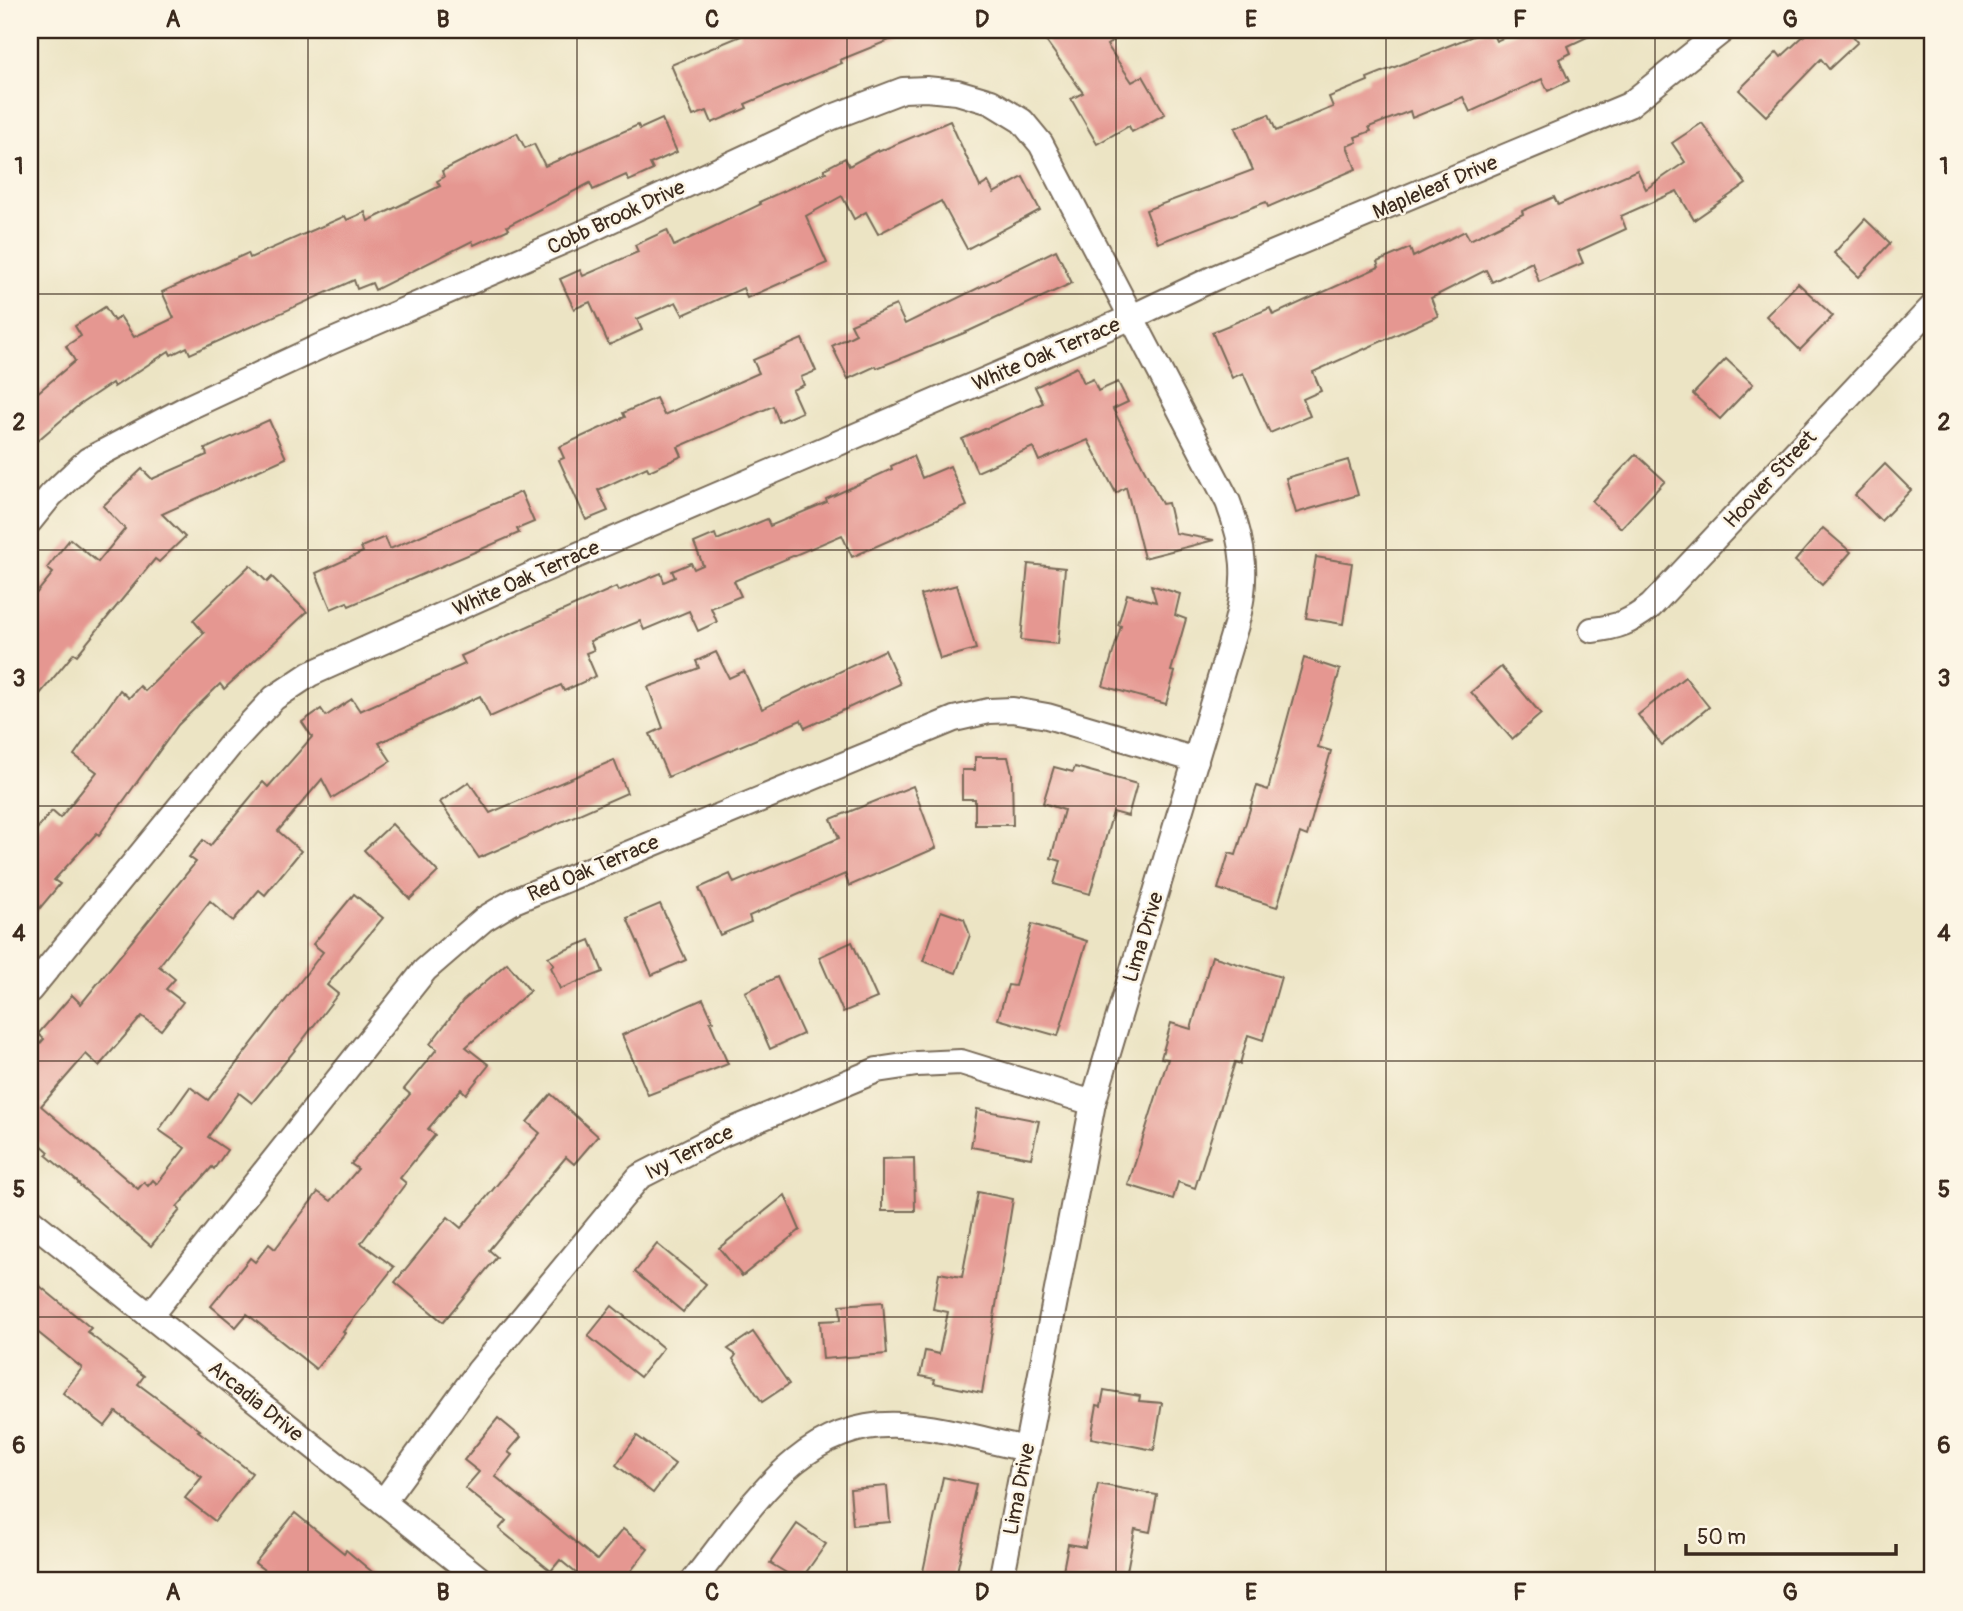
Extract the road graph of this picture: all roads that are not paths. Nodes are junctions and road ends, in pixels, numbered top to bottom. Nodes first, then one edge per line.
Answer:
1 (1723, 30) edge
2 (1933, 306) edge
3 (1132, 317) junction
4 (30, 521) edge
5 (1592, 630) dead end
6 (1196, 760) junction
7 (30, 990) edge
8 (1093, 1103) junction
9 (30, 1220) edge
10 (150, 1316) junction
11 (1027, 1449) junction
12 (383, 1502) junction
13 (482, 1581) edge
14 (693, 1581) edge
15 (1001, 1581) edge

1 - 3 street, Mapleleaf Drive
2 - 5 street, Hoover Street
3 - 4 street, Cobb Brook Drive
3 - 6 street, Lima Drive
3 - 7 street, White Oak Terrace
6 - 8 street, Lima Drive
6 - 10 street, Red Oak Terrace
8 - 11 street, Lima Drive
8 - 12 street, Ivy Terrace
9 - 10 street, Arcadia Drive
10 - 12 street, Arcadia Drive
11 - 14 street
11 - 15 street, Lima Drive
12 - 13 street, Arcadia Drive

